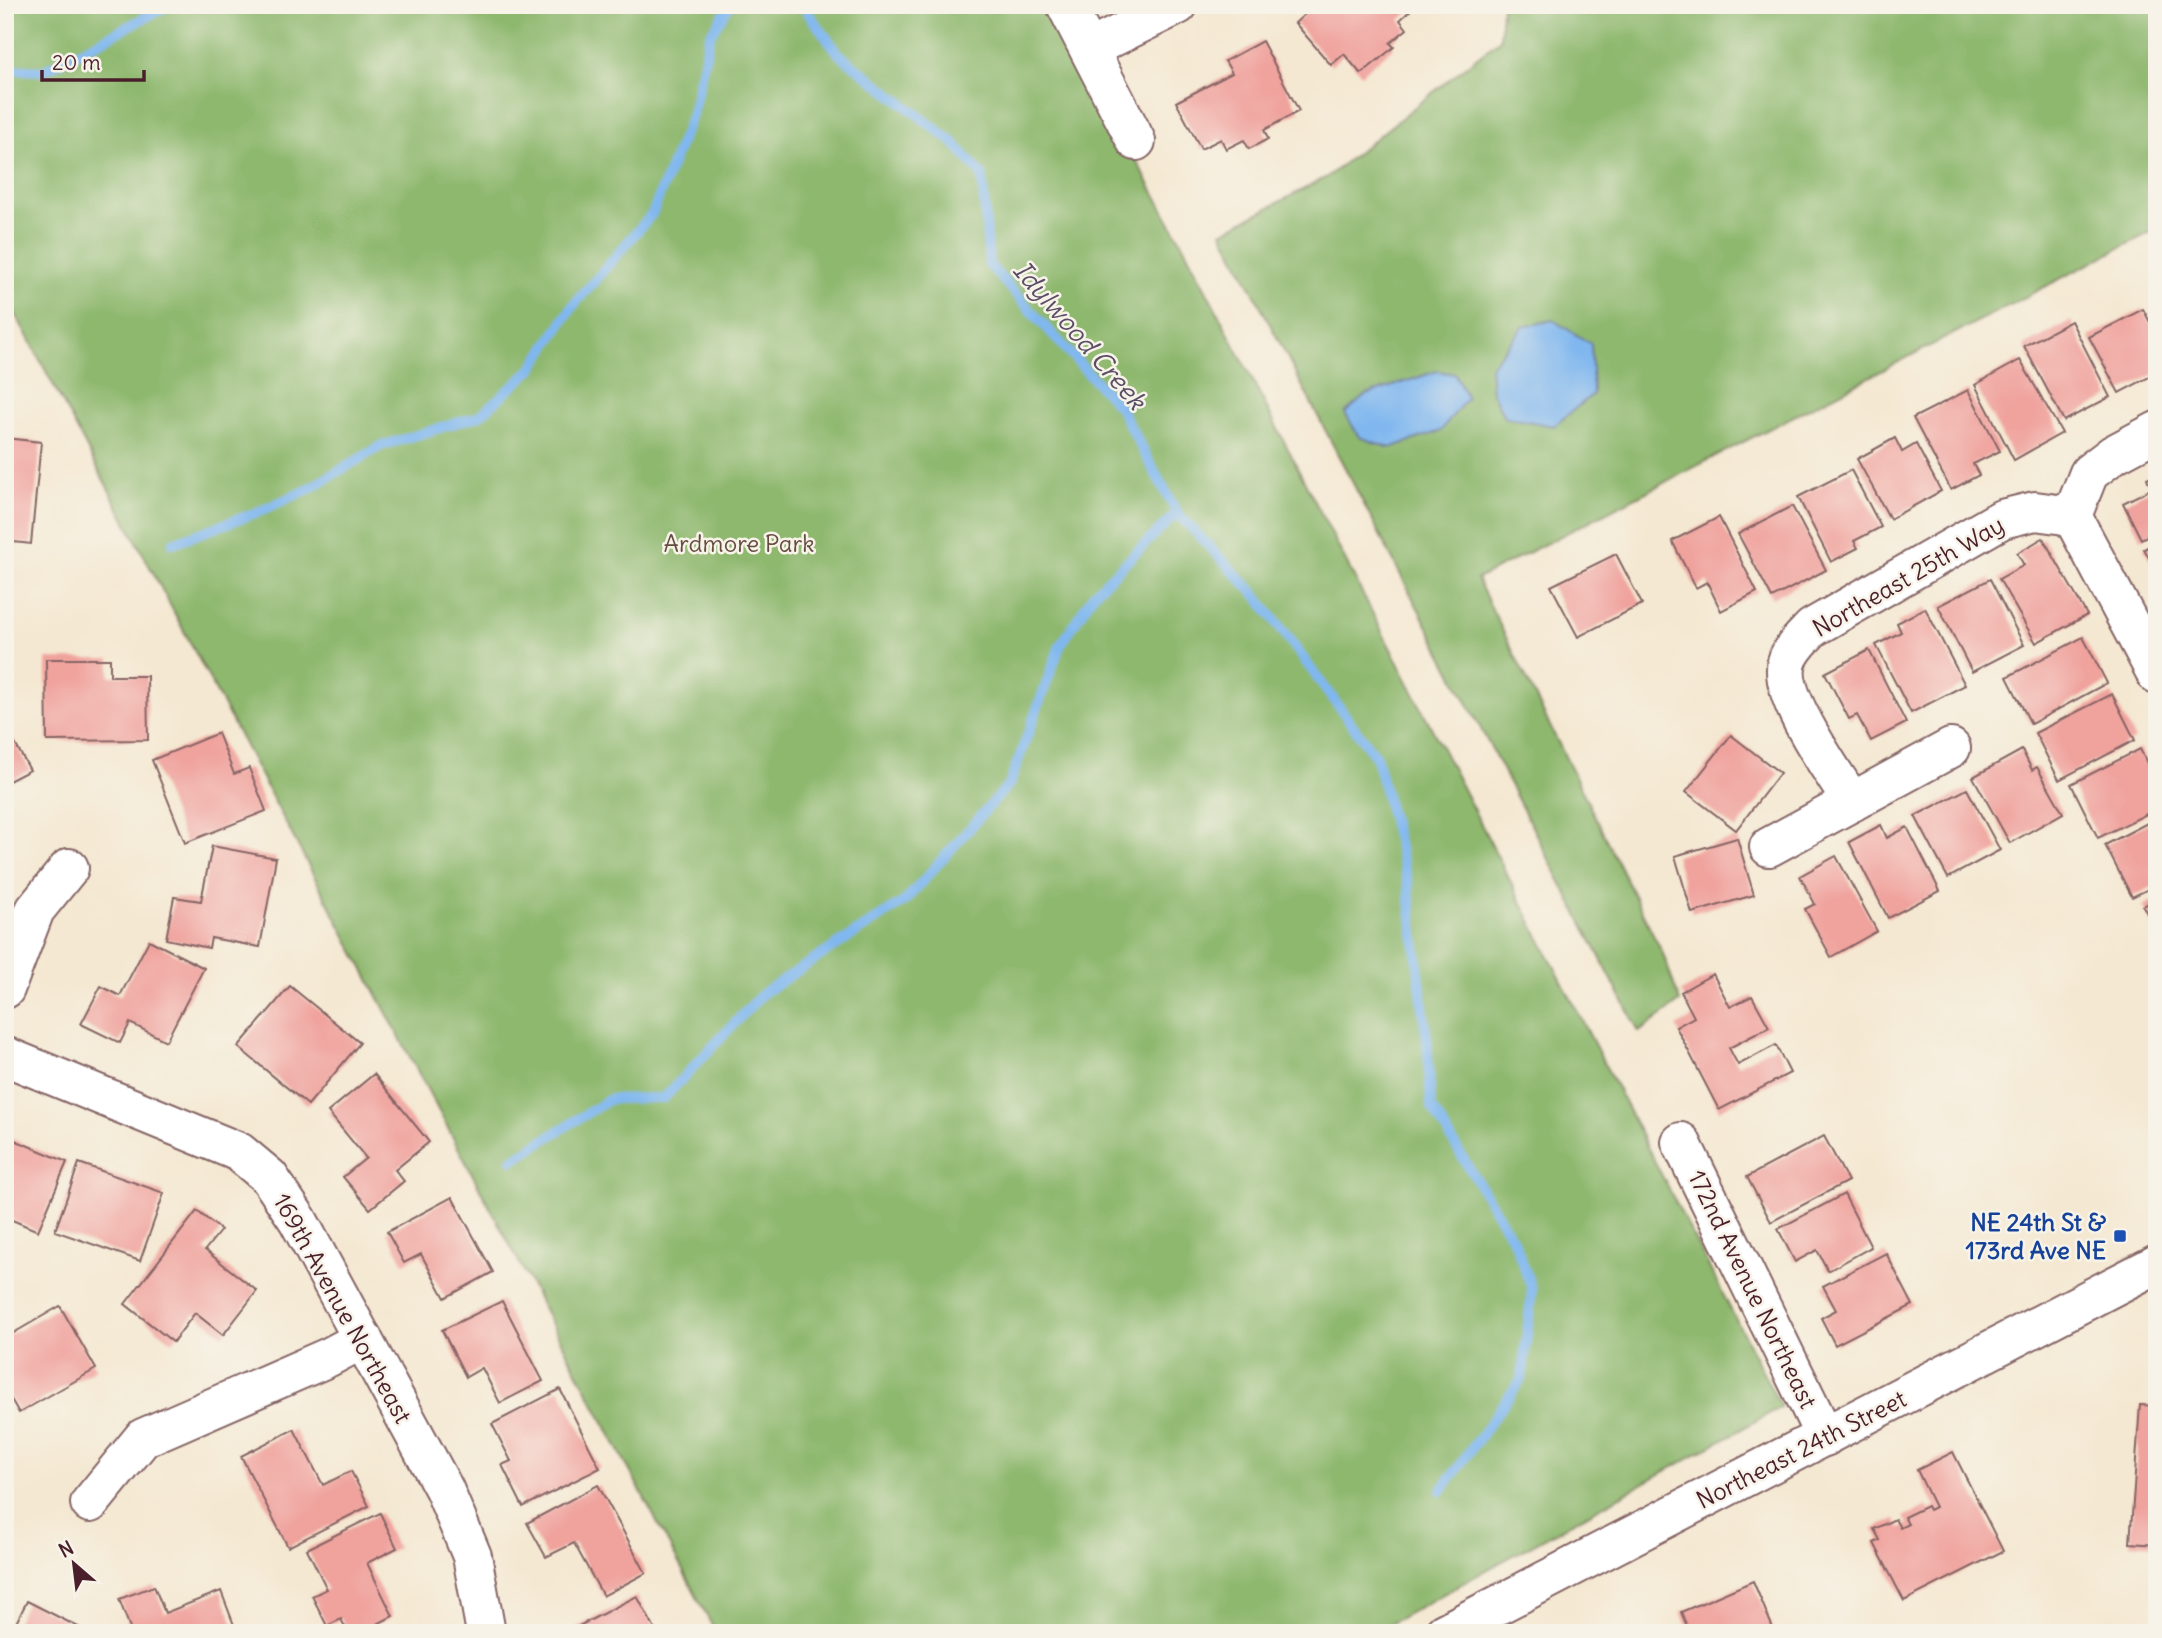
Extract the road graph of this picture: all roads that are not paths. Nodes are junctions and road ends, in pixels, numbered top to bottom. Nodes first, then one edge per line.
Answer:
1 (1066, 5) edge
2 (1178, 5) edge
3 (1089, 49) junction
4 (1136, 141) dead end
5 (2157, 431) edge
6 (2073, 516) junction
7 (2151, 652) edge
8 (1951, 748) dead end
9 (1852, 802) junction
10 (1769, 846) dead end
11 (69, 868) dead end
12 (5, 989) edge
13 (5, 1056) edge
14 (1681, 1142) dead end
15 (2157, 1264) edge
16 (363, 1339) junction
17 (1825, 1437) junction
18 (90, 1503) dead end
19 (486, 1633) edge
20 (1444, 1633) edge

1 - 3 street
2 - 3 street
3 - 4 street
5 - 6 street
6 - 7 street
6 - 9 street, Northeast 25th Way
8 - 9 street
9 - 10 street
11 - 12 street
13 - 16 street, 169th Avenue Northeast
14 - 17 street, 172nd Avenue Northeast
15 - 17 street, Northeast 24th Street
16 - 18 street
16 - 19 street, 169th Avenue Northeast
17 - 20 street, Northeast 24th Street

